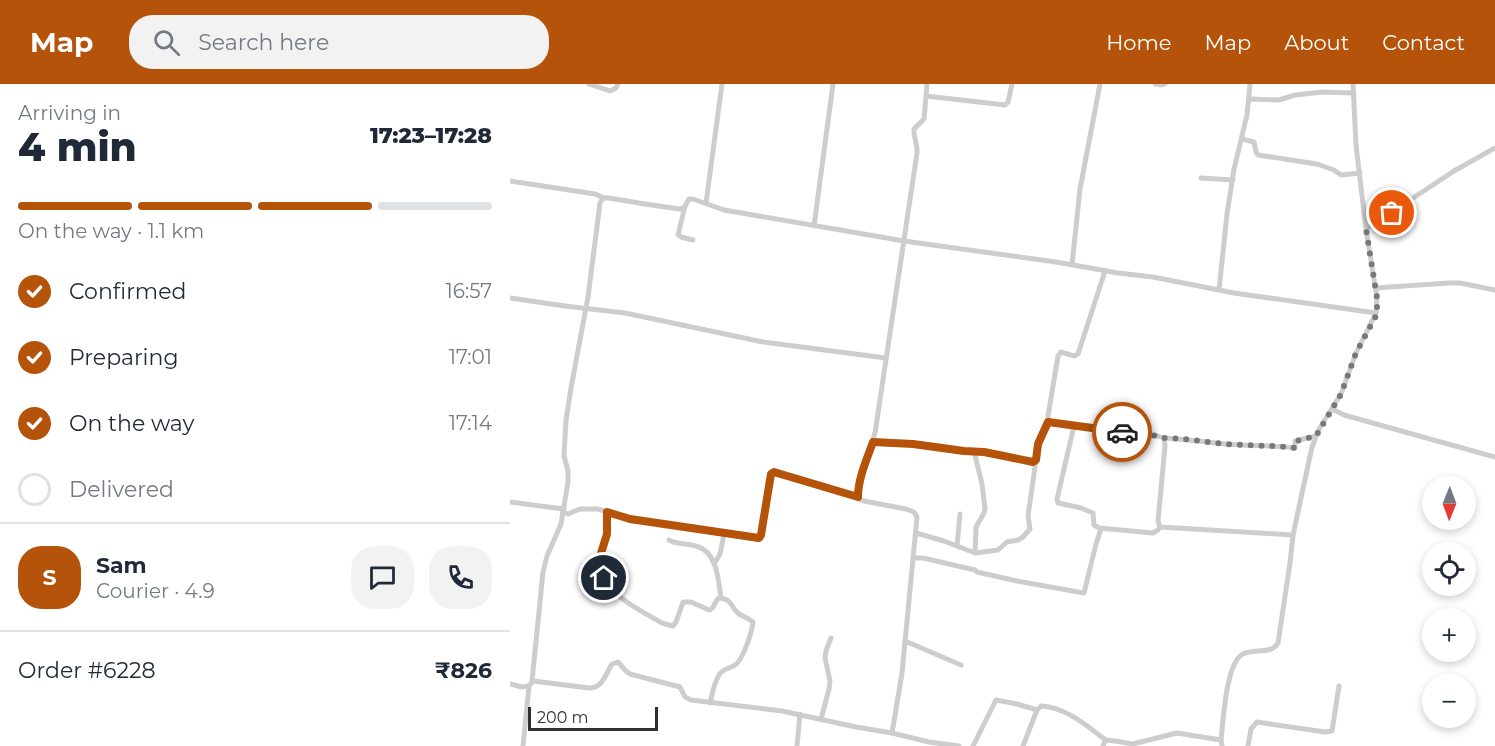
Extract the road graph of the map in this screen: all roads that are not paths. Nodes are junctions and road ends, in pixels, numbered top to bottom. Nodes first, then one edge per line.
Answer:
1 (589, 84) edge
2 (618, 84) edge
3 (722, 84) edge
4 (833, 84) edge
5 (927, 84) edge
6 (1012, 84) edge
7 (1100, 84) edge
8 (1155, 84) edge
9 (1165, 84) edge
10 (1250, 84) edge
11 (1353, 84) edge
12 (1354, 93) junction
13 (926, 96) junction
14 (1250, 99) junction
15 (1242, 139) junction
16 (1495, 148) edge
17 (1360, 173) junction
18 (1201, 178) dead end
19 (1233, 180) junction
20 (510, 181) edge
21 (604, 198) junction
22 (706, 203) junction
23 (686, 206) junction
24 (814, 226) junction
25 (1366, 229) junction
26 (693, 240) dead end
27 (904, 241) junction
28 (1072, 265) junction
29 (1105, 271) junction
30 (1375, 288) junction
31 (1219, 290) junction
32 (1495, 290) edge
33 (510, 298) edge
34 (586, 308) junction
35 (1377, 314) junction
36 (886, 358) junction
37 (1332, 410) junction
38 (1048, 422) junction
39 (1074, 426) junction
40 (1316, 436) junction
41 (1164, 438) junction
42 (873, 442) junction
43 (974, 451) junction
44 (1495, 457) edge
45 (1036, 460) junction
46 (858, 497) junction
47 (510, 502) edge
48 (564, 511) junction
49 (607, 512) junction
50 (960, 514) dead end
51 (1160, 527) junction
52 (1101, 529) junction
53 (916, 533) junction
54 (724, 534) junction
55 (1293, 535) junction
56 (669, 540) dead end
57 (957, 546) junction
58 (975, 553) junction
59 (913, 558) junction
60 (714, 564) junction
61 (721, 598) junction
62 (831, 638) dead end
63 (905, 641) junction
64 (961, 665) dead end
65 (510, 684) edge
66 (531, 684) junction
67 (1339, 686) dead end
68 (710, 703) junction
69 (1037, 710) junction
70 (800, 714) junction
71 (821, 719) junction
72 (892, 733) junction
73 (1105, 743) edge
74 (1223, 744) edge
75 (942, 745) edge
76 (523, 746) edge
77 (797, 746) edge
78 (959, 746) edge
79 (973, 746) edge
80 (1023, 746) edge
81 (1248, 746) edge

1 - 2 street
3 - 22 street
4 - 24 street
5 - 13 street
6 - 13 street
7 - 28 street
8 - 9 street
10 - 14 street
11 - 12 street
12 - 14 street
12 - 17 street
13 - 27 street
14 - 15 street
15 - 17 street
15 - 19 street
16 - 25 street
17 - 25 street
18 - 19 street
19 - 31 street
20 - 21 street
21 - 23 street
21 - 34 street
22 - 23 street
22 - 24 street
23 - 26 street
24 - 27 street
25 - 30 street
27 - 28 street
27 - 36 street
28 - 29 street
29 - 31 street
29 - 38 street
30 - 32 street
30 - 35 street
31 - 35 street
33 - 34 street
34 - 36 street
34 - 48 street
35 - 37 street
36 - 42 street
37 - 40 street
37 - 44 street
38 - 39 street
38 - 45 street
39 - 41 street
39 - 52 street
40 - 41 street
40 - 55 street
41 - 51 street
42 - 43 street
42 - 46 street
43 - 45 street
43 - 58 street
45 - 58 street
46 - 53 street
46 - 54 street
47 - 48 street
48 - 49 street
48 - 66 street
49 - 54 street
49 - 61 street
50 - 57 street
51 - 52 street
51 - 55 street
52 - 59 street
53 - 57 street
53 - 59 street
54 - 60 street
55 - 74 street
56 - 60 street
57 - 58 street
59 - 63 street
60 - 61 street
61 - 68 street
62 - 71 street
63 - 64 street
63 - 72 street
65 - 66 street
66 - 68 street
66 - 76 street
67 - 81 street
68 - 70 street
69 - 73 street
69 - 79 street
69 - 80 street
70 - 71 street
70 - 77 street
71 - 72 street
72 - 75 street
73 - 74 street
75 - 78 street

